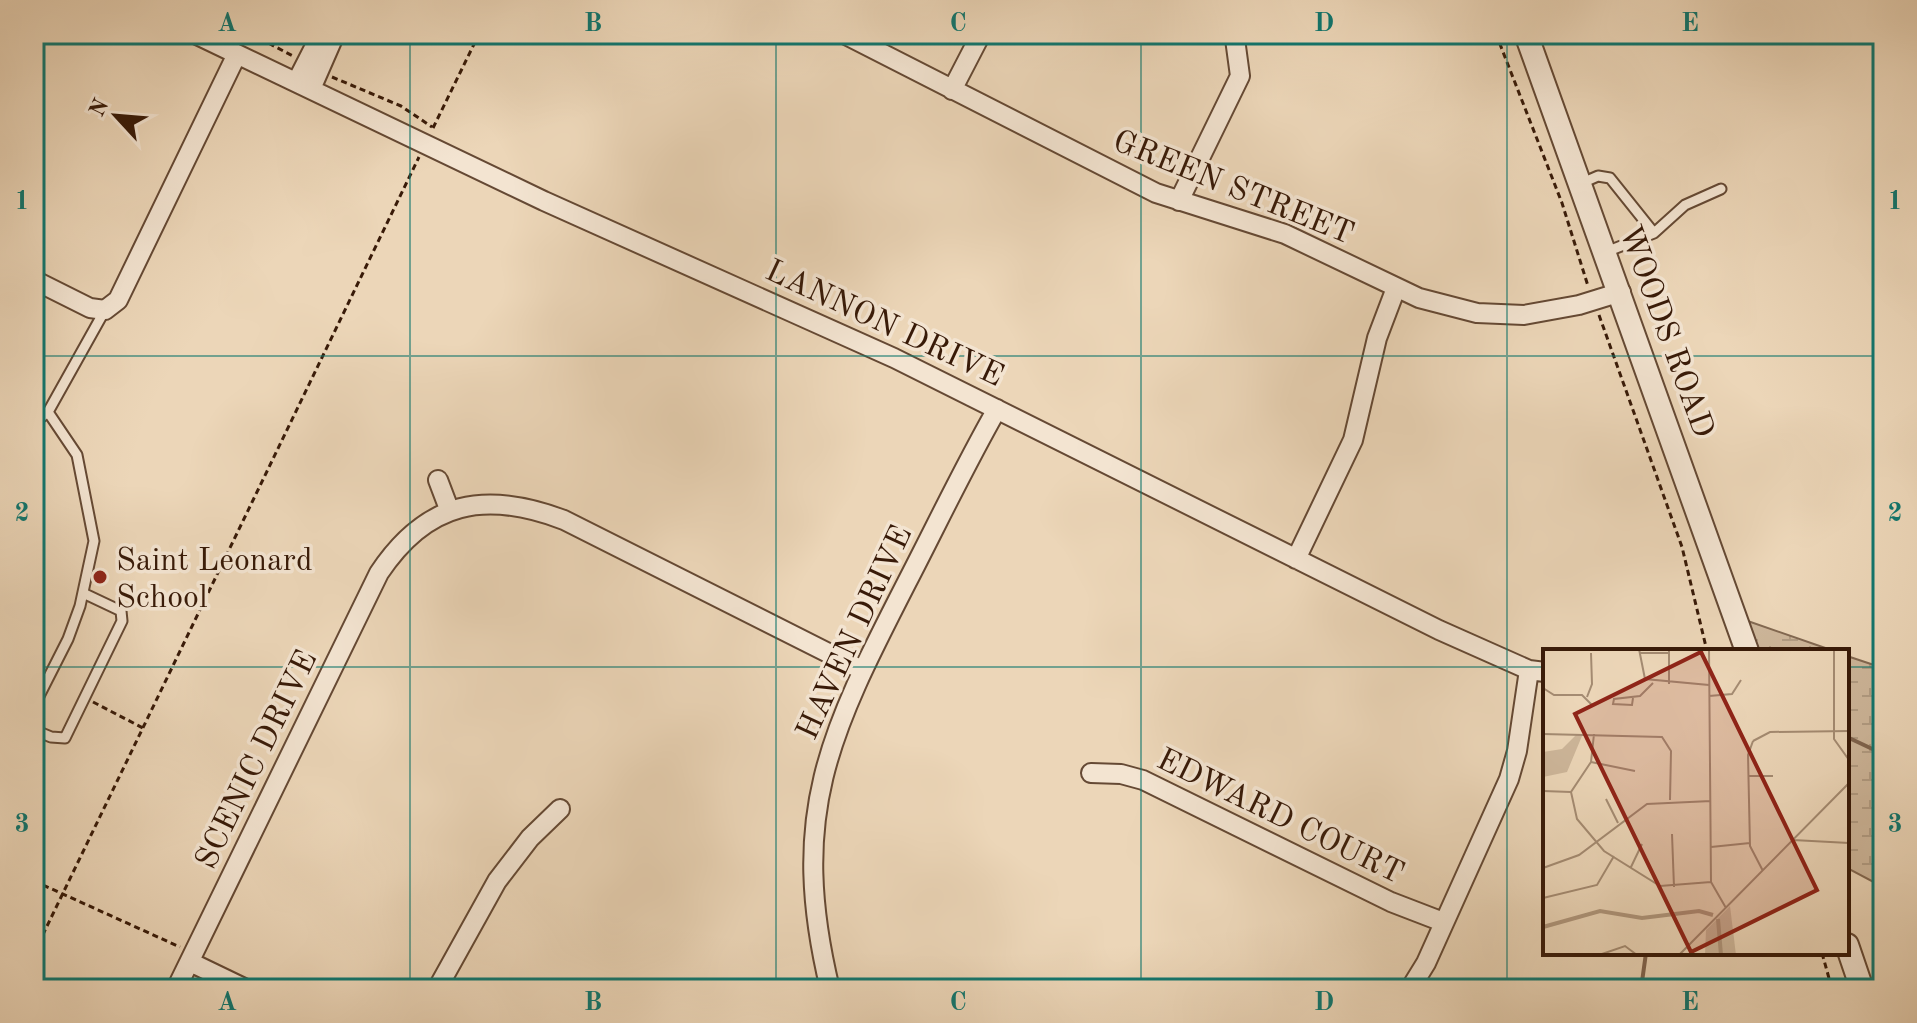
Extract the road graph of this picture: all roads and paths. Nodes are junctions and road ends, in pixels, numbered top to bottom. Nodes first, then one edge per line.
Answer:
1 (195, 34) edge
2 (251, 34) edge
3 (321, 34) edge
4 (335, 34) edge
5 (479, 34) edge
6 (844, 34) edge
7 (981, 34) edge
8 (1496, 34) edge
9 (1526, 34) edge
10 (1235, 39) dead end
11 (237, 54) junction
12 (297, 58) dead end
13 (326, 74) dead end
14 (304, 85) junction
15 (952, 90) junction
16 (433, 127) junction
17 (427, 139) dead end
18 (420, 154) dead end
19 (1580, 183) junction
20 (1721, 189) dead end
21 (1179, 201) junction
22 (1654, 233) junction
23 (1606, 252) junction
24 (34, 280) edge
25 (1396, 288) junction
26 (1590, 291) dead end
27 (1621, 292) junction
28 (1596, 307) dead end
29 (105, 310) junction
30 (997, 409) junction
31 (48, 412) junction
32 (34, 423) edge
33 (438, 480) dead end
34 (449, 509) junction
35 (1296, 559) junction
36 (83, 593) junction
37 (1707, 649) edge
38 (1744, 649) edge
39 (862, 670) junction
40 (1537, 671) edge
41 (85, 697) junction
42 (34, 706) edge
43 (143, 728) junction
44 (34, 730) edge
45 (1091, 773) dead end
46 (560, 809) dead end
47 (34, 881) edge
48 (63, 893) junction
49 (1443, 922) junction
50 (1849, 951) edge
51 (34, 953) edge
52 (1823, 955) edge
53 (192, 958) junction
54 (176, 989) edge
55 (246, 989) edge
56 (437, 989) edge
57 (830, 989) edge
58 (1410, 989) edge
59 (1832, 989) edge
60 (1862, 989) edge

1 - 11 street, LANNON DRIVE
2 - 12 path
3 - 14 street
4 - 14 street
5 - 16 path
6 - 15 street, GREEN STREET
7 - 15 street
8 - 26 path
9 - 19 street, WOODS ROAD
10 - 21 street
11 - 14 street, LANNON DRIVE
11 - 29 street
13 - 16 path
14 - 30 street, LANNON DRIVE
15 - 21 street, GREEN STREET
16 - 17 path
18 - 43 path
19 - 22 lane
19 - 23 street, WOODS ROAD
20 - 22 lane
21 - 25 street, GREEN STREET
22 - 23 lane
23 - 27 street, WOODS ROAD
24 - 29 street
25 - 27 street, GREEN STREET
25 - 35 street
27 - 38 street, WOODS ROAD
28 - 37 path
29 - 31 lane
30 - 35 street, LANNON DRIVE
30 - 39 street, HAVEN DRIVE
31 - 32 lane
31 - 36 lane
33 - 34 street
34 - 39 street, SCENIC DRIVE
34 - 53 street, SCENIC DRIVE
35 - 40 street, LANNON DRIVE
36 - 41 lane
36 - 42 lane
39 - 57 street, HAVEN DRIVE
40 - 49 street
41 - 43 path
41 - 44 lane
43 - 48 path
45 - 49 street, EDWARD COURT
46 - 56 street
47 - 48 path
48 - 51 path
48 - 53 path
49 - 58 street
50 - 60 street
52 - 59 path
53 - 54 street, SCENIC DRIVE
53 - 55 street

